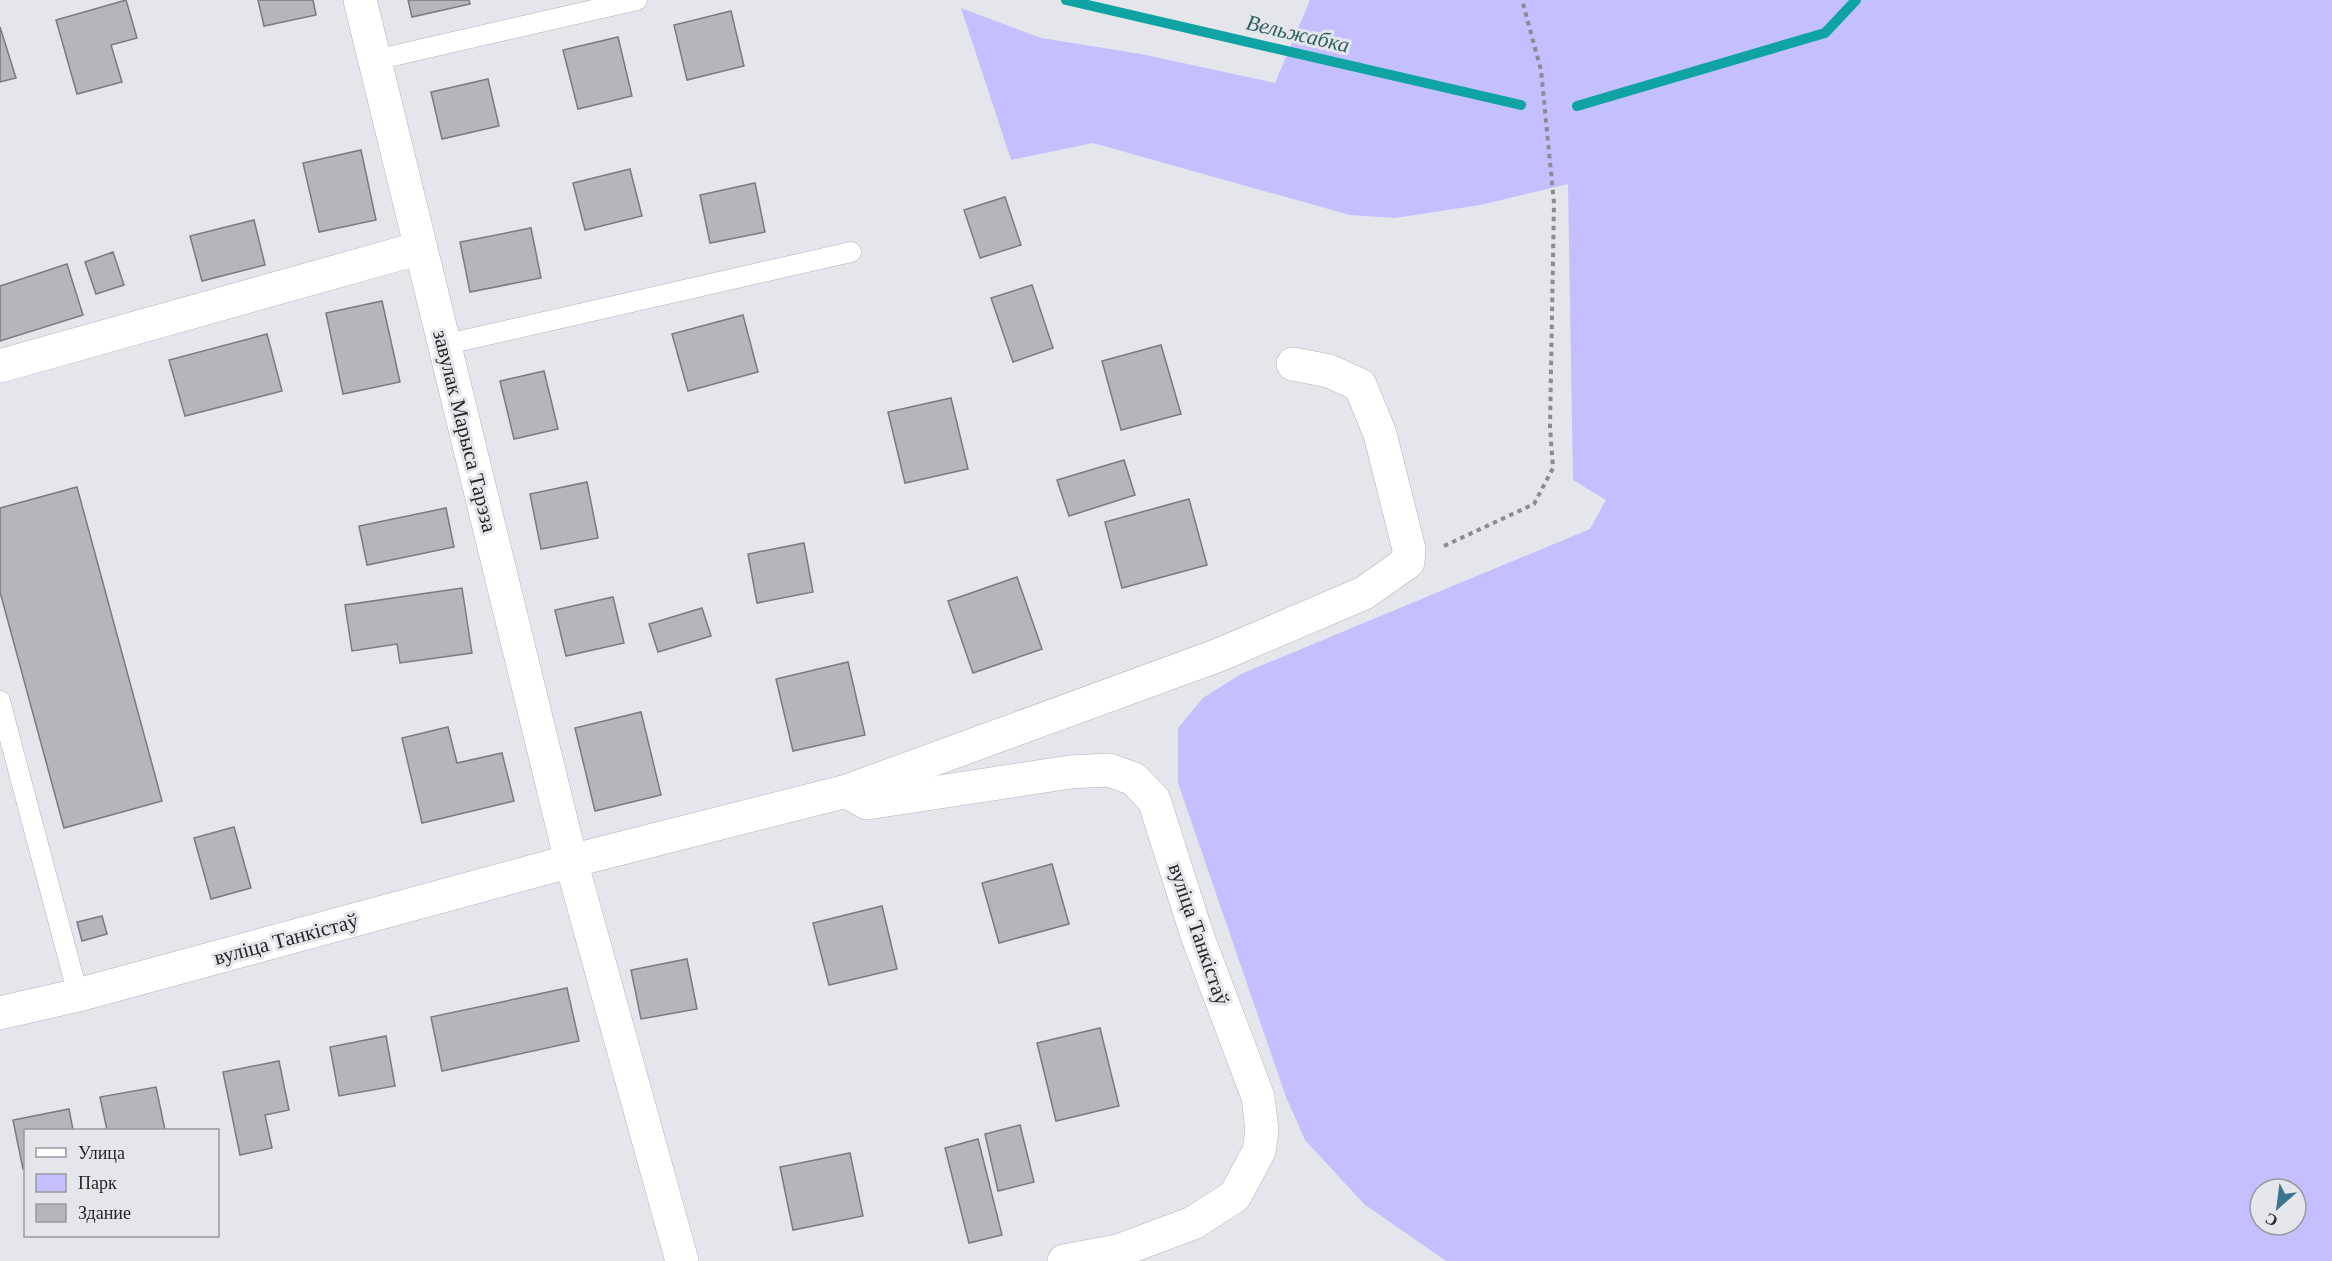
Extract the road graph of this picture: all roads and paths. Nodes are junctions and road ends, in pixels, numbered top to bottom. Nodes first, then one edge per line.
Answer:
1 (360, 0) edge
2 (637, 0) edge
3 (1522, 0) edge
4 (375, 60) junction
5 (420, 248) junction
6 (851, 252) dead end
7 (443, 345) junction
8 (1293, 364) dead end
9 (0, 366) edge
10 (1408, 562) junction
11 (0, 701) edge
12 (847, 791) junction
13 (571, 861) junction
14 (78, 995) junction
15 (0, 1013) edge
16 (682, 1261) edge
17 (1064, 1261) edge

1 - 4 street, завулак Марыса Тарэза
2 - 4 lane
3 - 10 path
4 - 5 street, завулак Марыса Тарэза
5 - 7 street, завулак Марыса Тарэза
5 - 9 street
6 - 7 lane
7 - 13 street, завулак Марыса Тарэза
8 - 10 street
10 - 12 street, вуліца Танкістаў
11 - 14 lane
12 - 13 street, вуліца Танкістаў
12 - 17 street, вуліца Танкістаў
13 - 14 street, вуліца Танкістаў
13 - 16 street
14 - 15 street, вуліца Танкістаў

